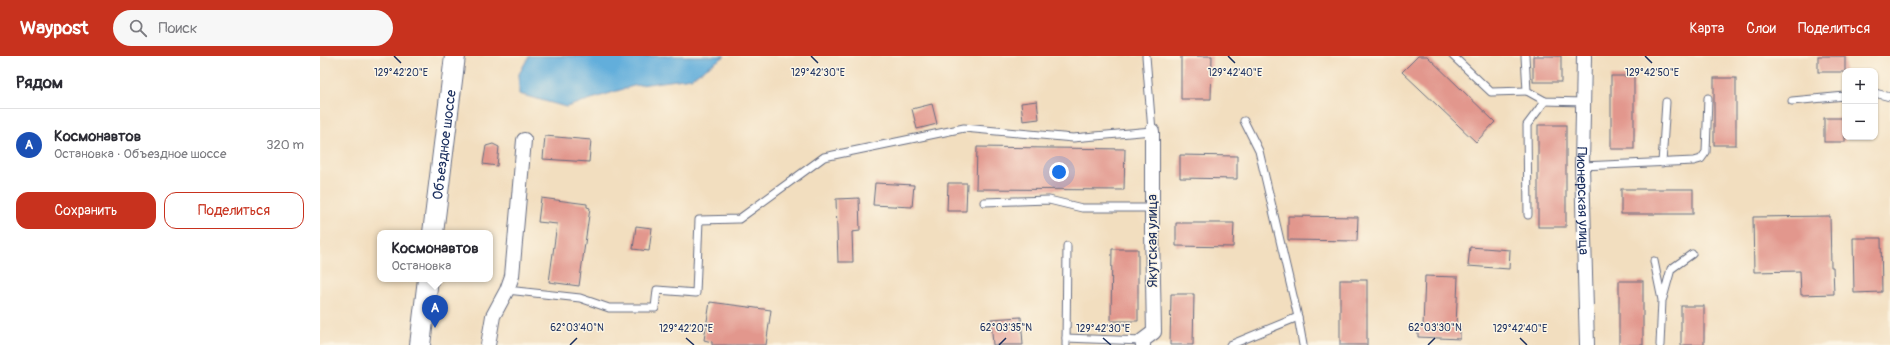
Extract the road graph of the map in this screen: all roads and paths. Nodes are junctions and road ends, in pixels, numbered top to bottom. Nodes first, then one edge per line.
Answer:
1 (455, 56) edge
2 (1146, 56) edge
3 (1453, 56) edge
4 (1526, 56) edge
5 (1584, 56) edge
6 (1527, 91) junction
7 (1878, 94) edge
8 (1842, 96) edge
9 (1708, 98) dead end
10 (1890, 98) edge
11 (1545, 101) junction
12 (1792, 101) dead end
13 (1583, 102) junction
14 (1666, 102) dead end
15 (1244, 121) dead end
16 (1152, 131) junction
17 (524, 140) dead end
18 (1662, 163) junction
19 (1582, 166) junction
20 (984, 202) dead end
21 (1152, 208) junction
22 (1528, 215) dead end
23 (434, 230) edge
24 (1067, 246) dead end
25 (1692, 254) dead end
26 (1654, 261) dead end
27 (428, 282) edge
28 (507, 290) junction
29 (1662, 300) junction
30 (1298, 317) junction
31 (1066, 341) edge
32 (1143, 343) edge
33 (420, 345) edge
34 (488, 345) edge
35 (1230, 345) edge
36 (1303, 345) edge
37 (1587, 345) edge
38 (1660, 345) edge

1 - 23 main road, Объездное шоссе
2 - 16 lane
3 - 6 lane
4 - 6 lane
5 - 13 street, Пионерская улица
6 - 11 lane
7 - 10 lane
8 - 12 lane
9 - 18 lane
11 - 13 lane
11 - 22 lane
13 - 19 street, Пионерская улица
14 - 18 lane
15 - 30 lane
16 - 21 street, Якутская улица
16 - 28 lane
17 - 28 street
18 - 19 lane
19 - 37 street, Пионерская улица
20 - 21 lane
21 - 32 street, Якутская улица
24 - 31 lane
25 - 29 lane
26 - 29 lane
27 - 33 main road
28 - 34 street
29 - 38 lane
30 - 35 lane
30 - 36 lane
31 - 32 lane

